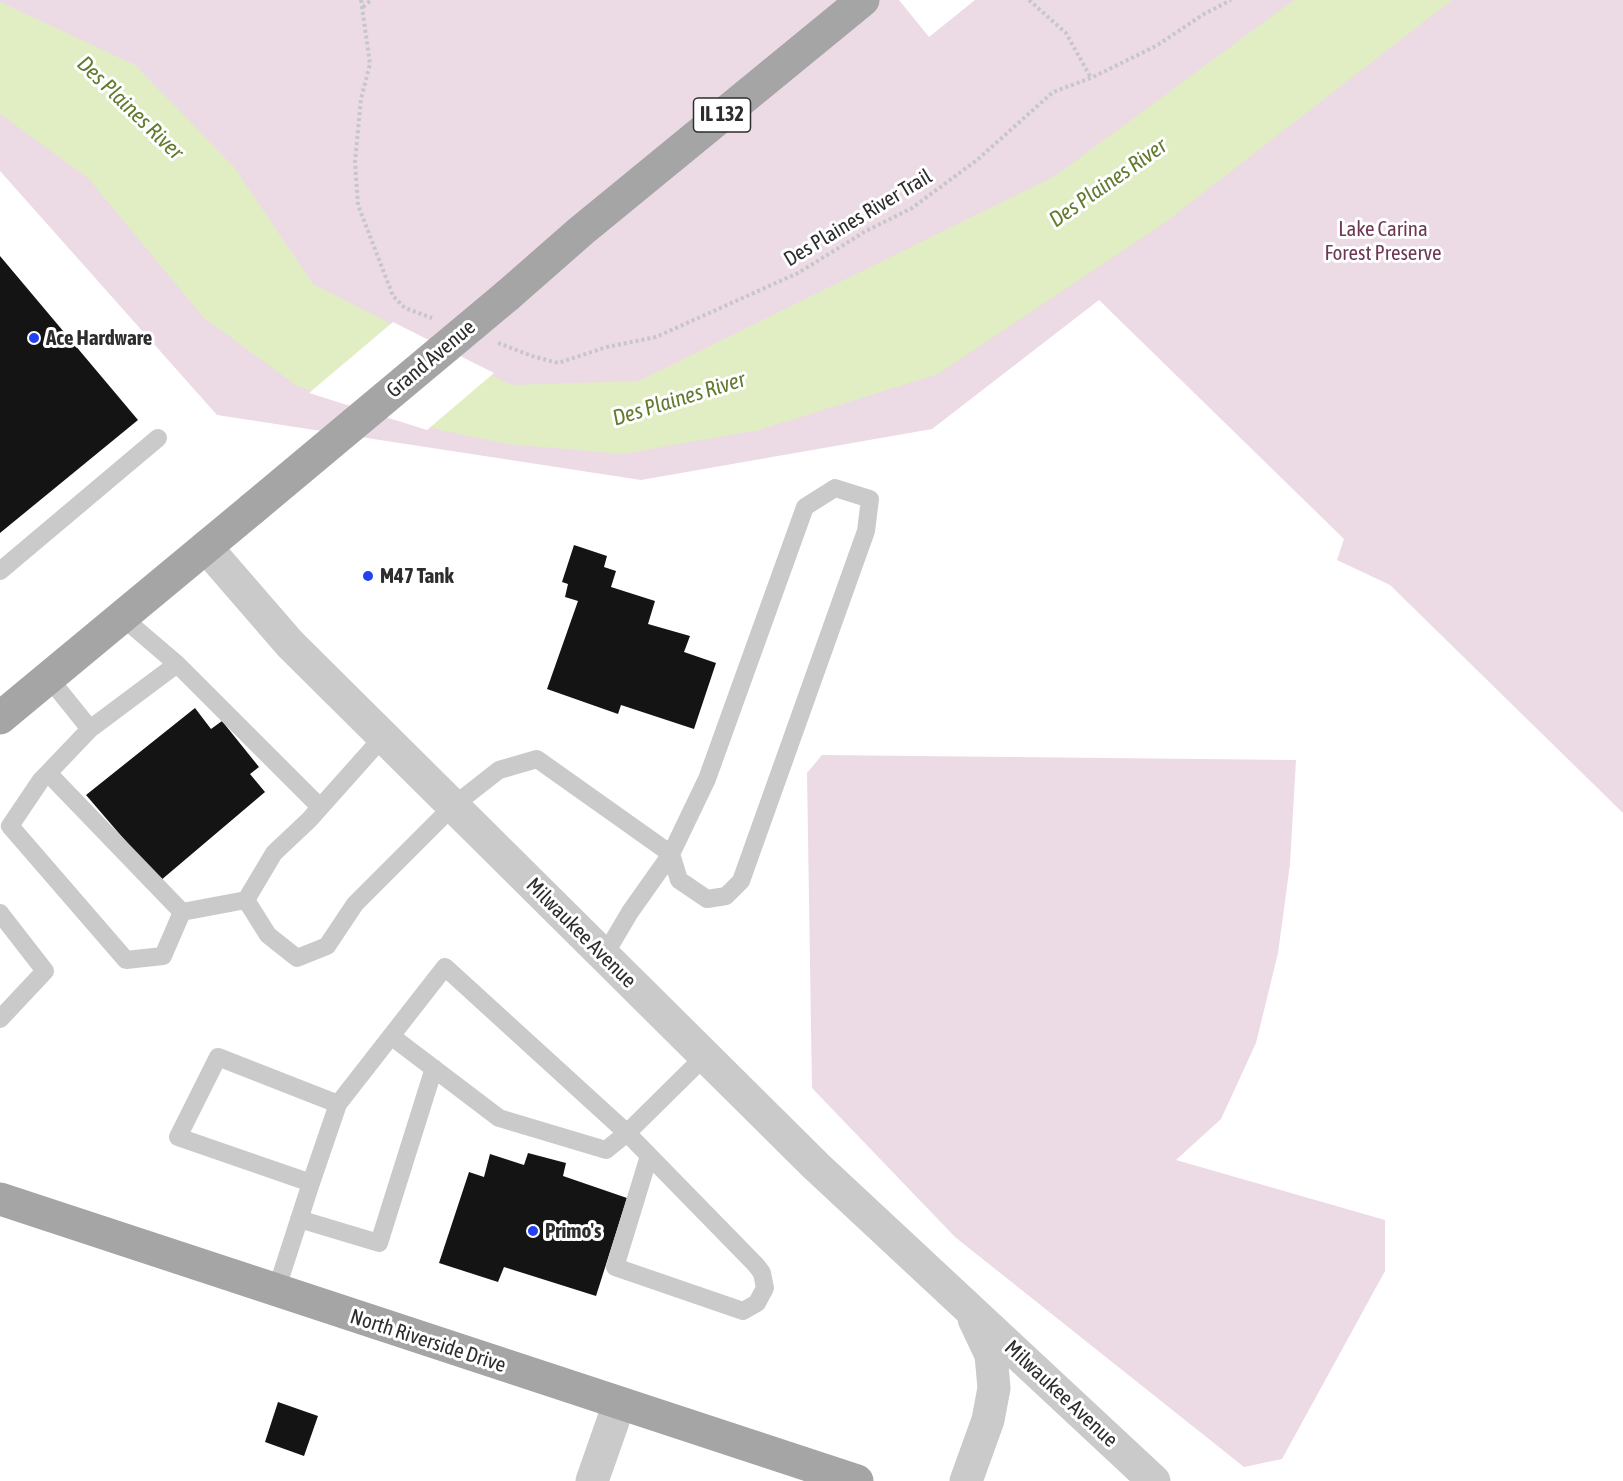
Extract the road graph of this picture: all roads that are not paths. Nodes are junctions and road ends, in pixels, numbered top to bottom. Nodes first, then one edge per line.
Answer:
1 (863, 0) edge
2 (158, 438) dead end
3 (206, 547) junction
4 (0, 571) edge
5 (122, 617) junction
6 (177, 664) junction
7 (49, 678) junction
8 (0, 718) edge
9 (90, 729) junction
10 (383, 737) junction
11 (48, 773) junction
12 (453, 806) junction
13 (320, 807) junction
14 (671, 854) junction
15 (246, 900) junction
16 (182, 912) junction
17 (0, 913) edge
18 (604, 956) junction
19 (0, 1019) edge
20 (391, 1036) junction
21 (705, 1056) junction
22 (434, 1068) junction
23 (338, 1104) junction
24 (627, 1133) junction
25 (649, 1156) junction
26 (311, 1183) junction
27 (0, 1199) edge
28 (299, 1219) junction
29 (276, 1291) junction
30 (969, 1307) junction
31 (619, 1404) junction
32 (592, 1481) edge
33 (857, 1481) edge
34 (966, 1481) edge
35 (1154, 1481) edge

1 - 3 main road, Grand Avenue / IL 132, bridge
2 - 4 lane
3 - 5 main road, Grand Avenue
3 - 10 street, Milwaukee Avenue
5 - 6 lane
5 - 7 main road, Grand Avenue
6 - 9 lane
6 - 13 lane
7 - 8 main road, Grand Avenue
7 - 9 lane
9 - 11 lane
10 - 12 street, Milwaukee Avenue
10 - 13 lane
11 - 16 lane
11 - 16 lane
12 - 14 lane
12 - 15 lane
12 - 18 street, Milwaukee Avenue
13 - 15 lane
14 - 14 lane
14 - 18 lane
15 - 16 lane
17 - 19 lane
18 - 21 street, Milwaukee Avenue
20 - 22 lane
20 - 23 lane
20 - 24 lane
21 - 24 lane
21 - 30 street, Milwaukee Avenue
22 - 24 lane
22 - 28 lane
23 - 26 lane
23 - 26 lane
24 - 25 lane
25 - 25 lane
26 - 28 lane
27 - 29 main road, North Riverside Drive
28 - 29 lane
29 - 31 main road, North Riverside Drive
30 - 34 street, Milwaukee Avenue
30 - 35 street, Milwaukee Avenue
31 - 32 street
31 - 33 main road, North Riverside Drive

